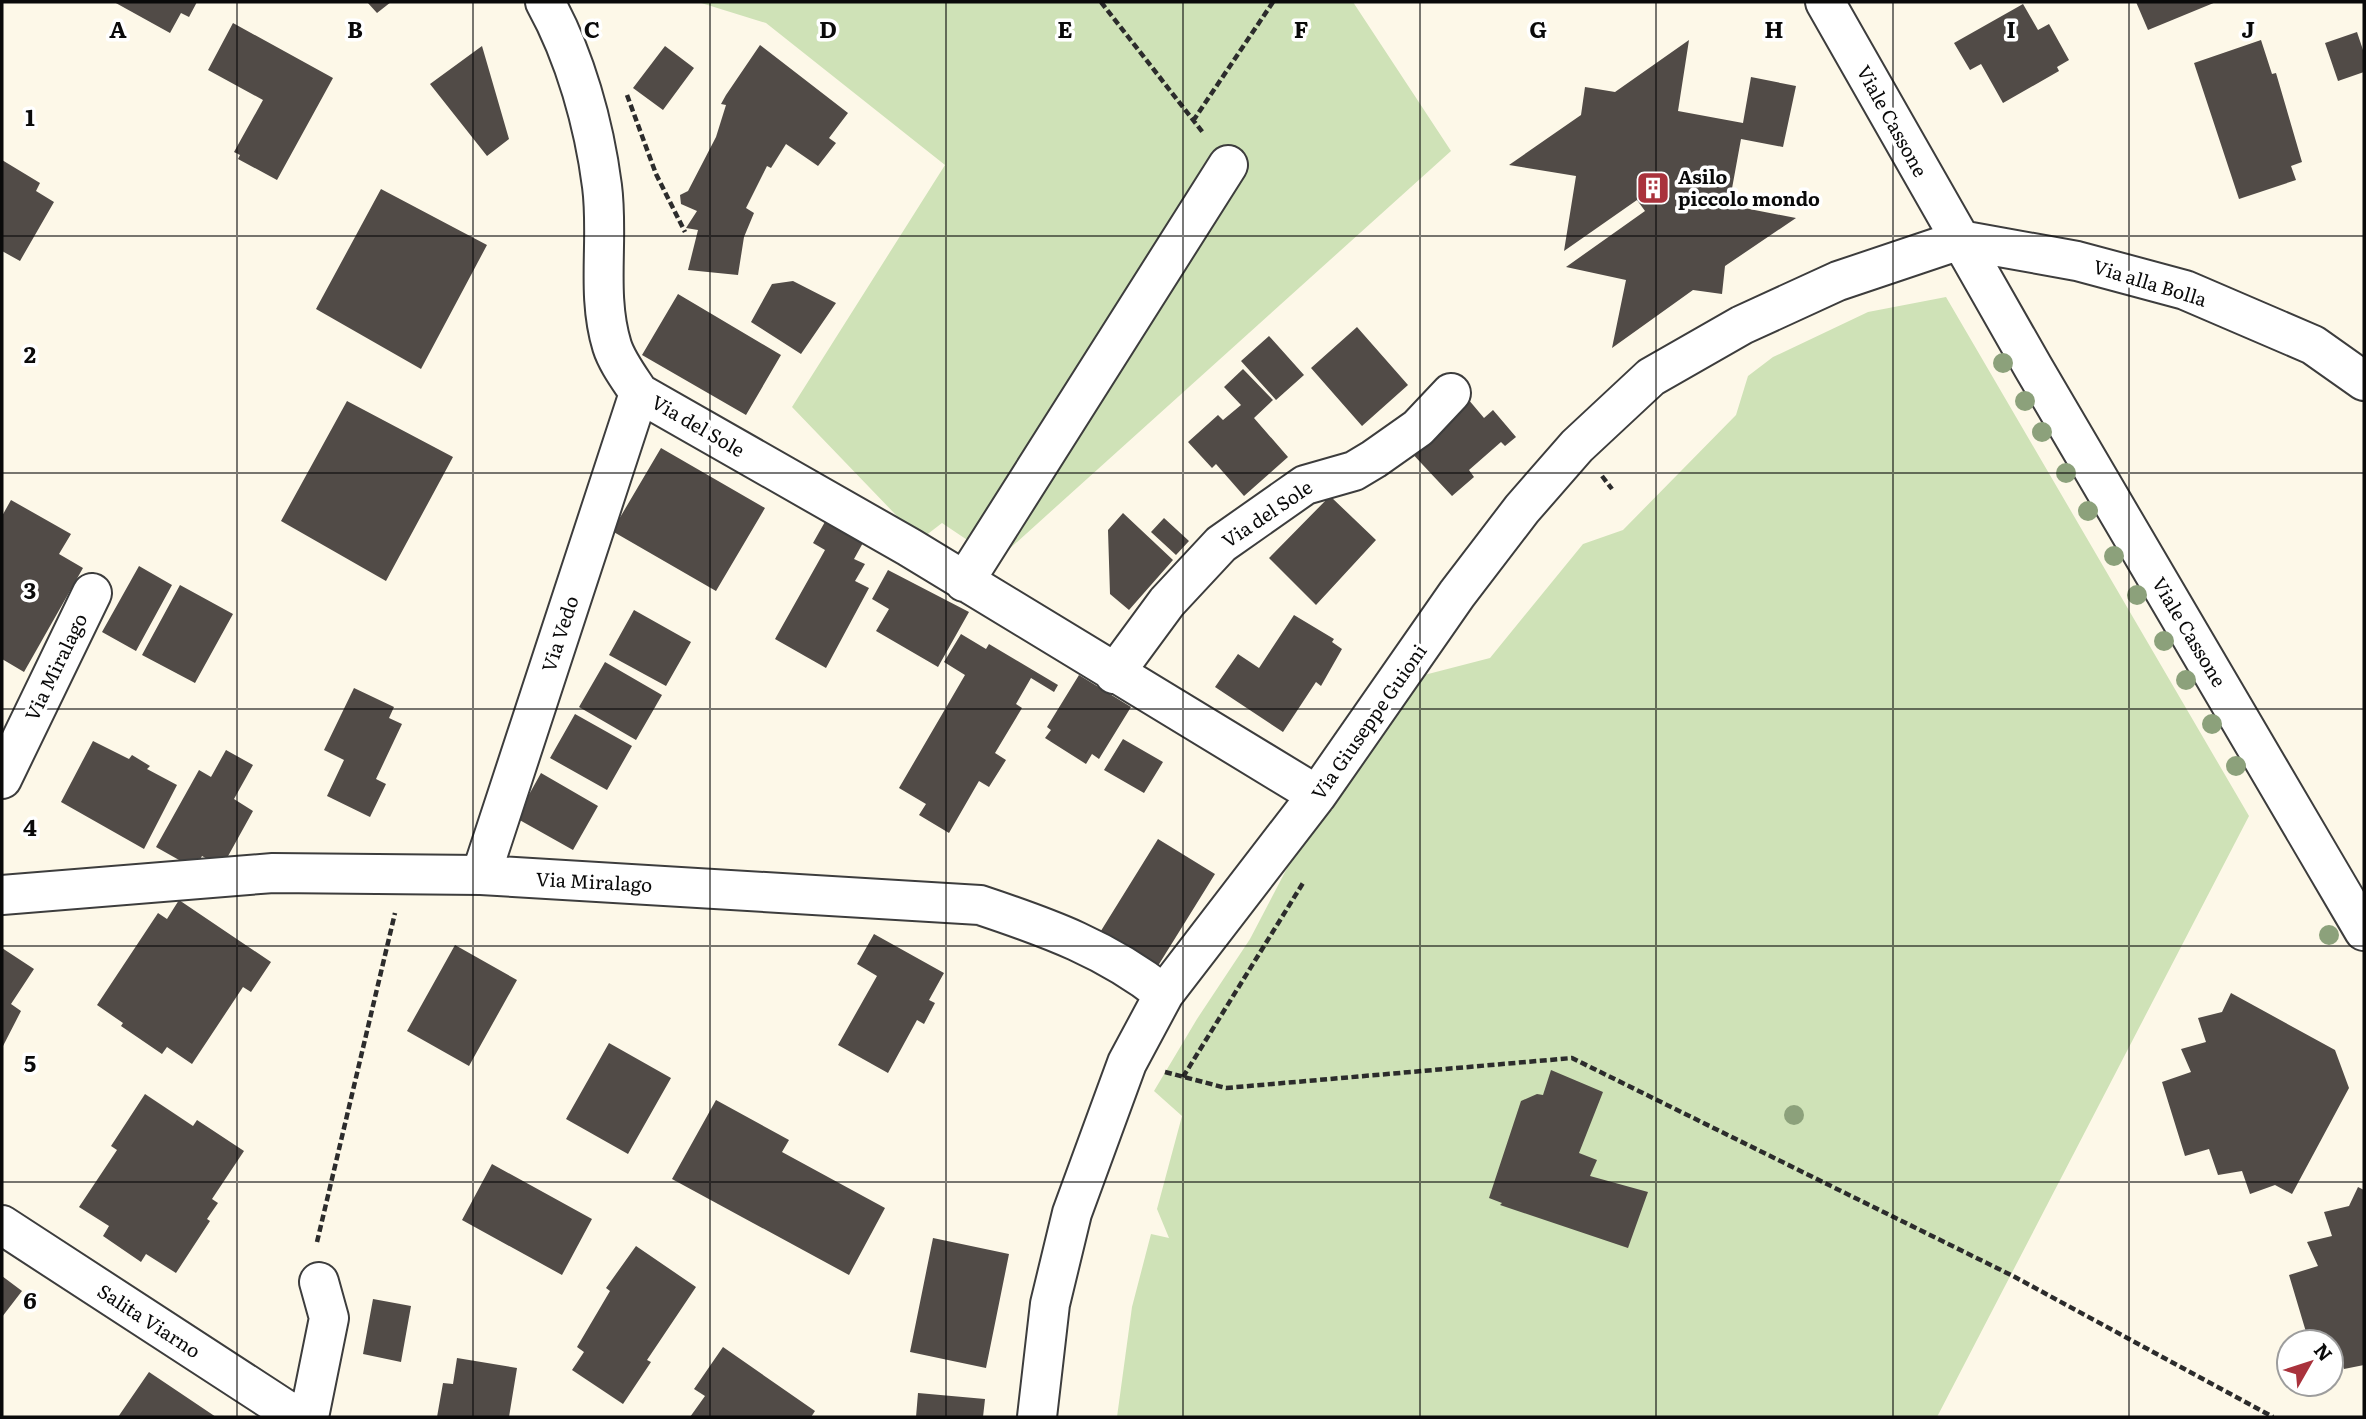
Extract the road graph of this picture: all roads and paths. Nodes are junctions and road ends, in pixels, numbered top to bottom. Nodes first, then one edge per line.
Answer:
1 (545, 2) edge
2 (1101, 2) edge
3 (1273, 2) edge
4 (1825, 2) edge
5 (623, 83) dead end
6 (1194, 121) junction
7 (1228, 165) joint
8 (685, 232) dead end
9 (1960, 240) junction
10 (2364, 381) edge
11 (639, 393) junction
12 (1451, 393) dead end
13 (964, 582) junction
14 (92, 593) dead end
15 (1114, 674) junction
16 (2, 779) edge
17 (1317, 795) junction
18 (404, 875) junction
19 (481, 876) junction
20 (2, 895) edge
21 (2364, 931) edge
22 (1164, 994) junction
23 (1127, 1063) junction
24 (2, 1225) edge
25 (319, 1282) joint
26 (297, 1417) edge
27 (309, 1417) edge
28 (1037, 1417) edge
29 (2273, 1417) edge

1 - 11 street, Via del Sole
2 - 6 path
3 - 6 path
4 - 9 street, Viale Cassone
5 - 8 path
6 - 7 path
7 - 13 street
9 - 10 street, Via alla Bolla
9 - 17 street, Via Giuseppe Guioni
9 - 21 street, Viale Cassone
11 - 13 street, Via del Sole
11 - 19 street, Via Vedo
12 - 15 street, Via del Sole
13 - 15 street, Via del Sole
14 - 16 street, Via Miralago
15 - 17 street, Via del Sole
17 - 22 street, Via Giuseppe Guioni
18 - 19 street, Via Miralago
18 - 20 street, Via Miralago
18 - 25 path
19 - 22 street, Via Miralago
22 - 23 street, Via Giuseppe Guioni
23 - 28 street, Via Giuseppe Guioni
23 - 29 path
24 - 26 street, Salita Viarno
25 - 27 street

